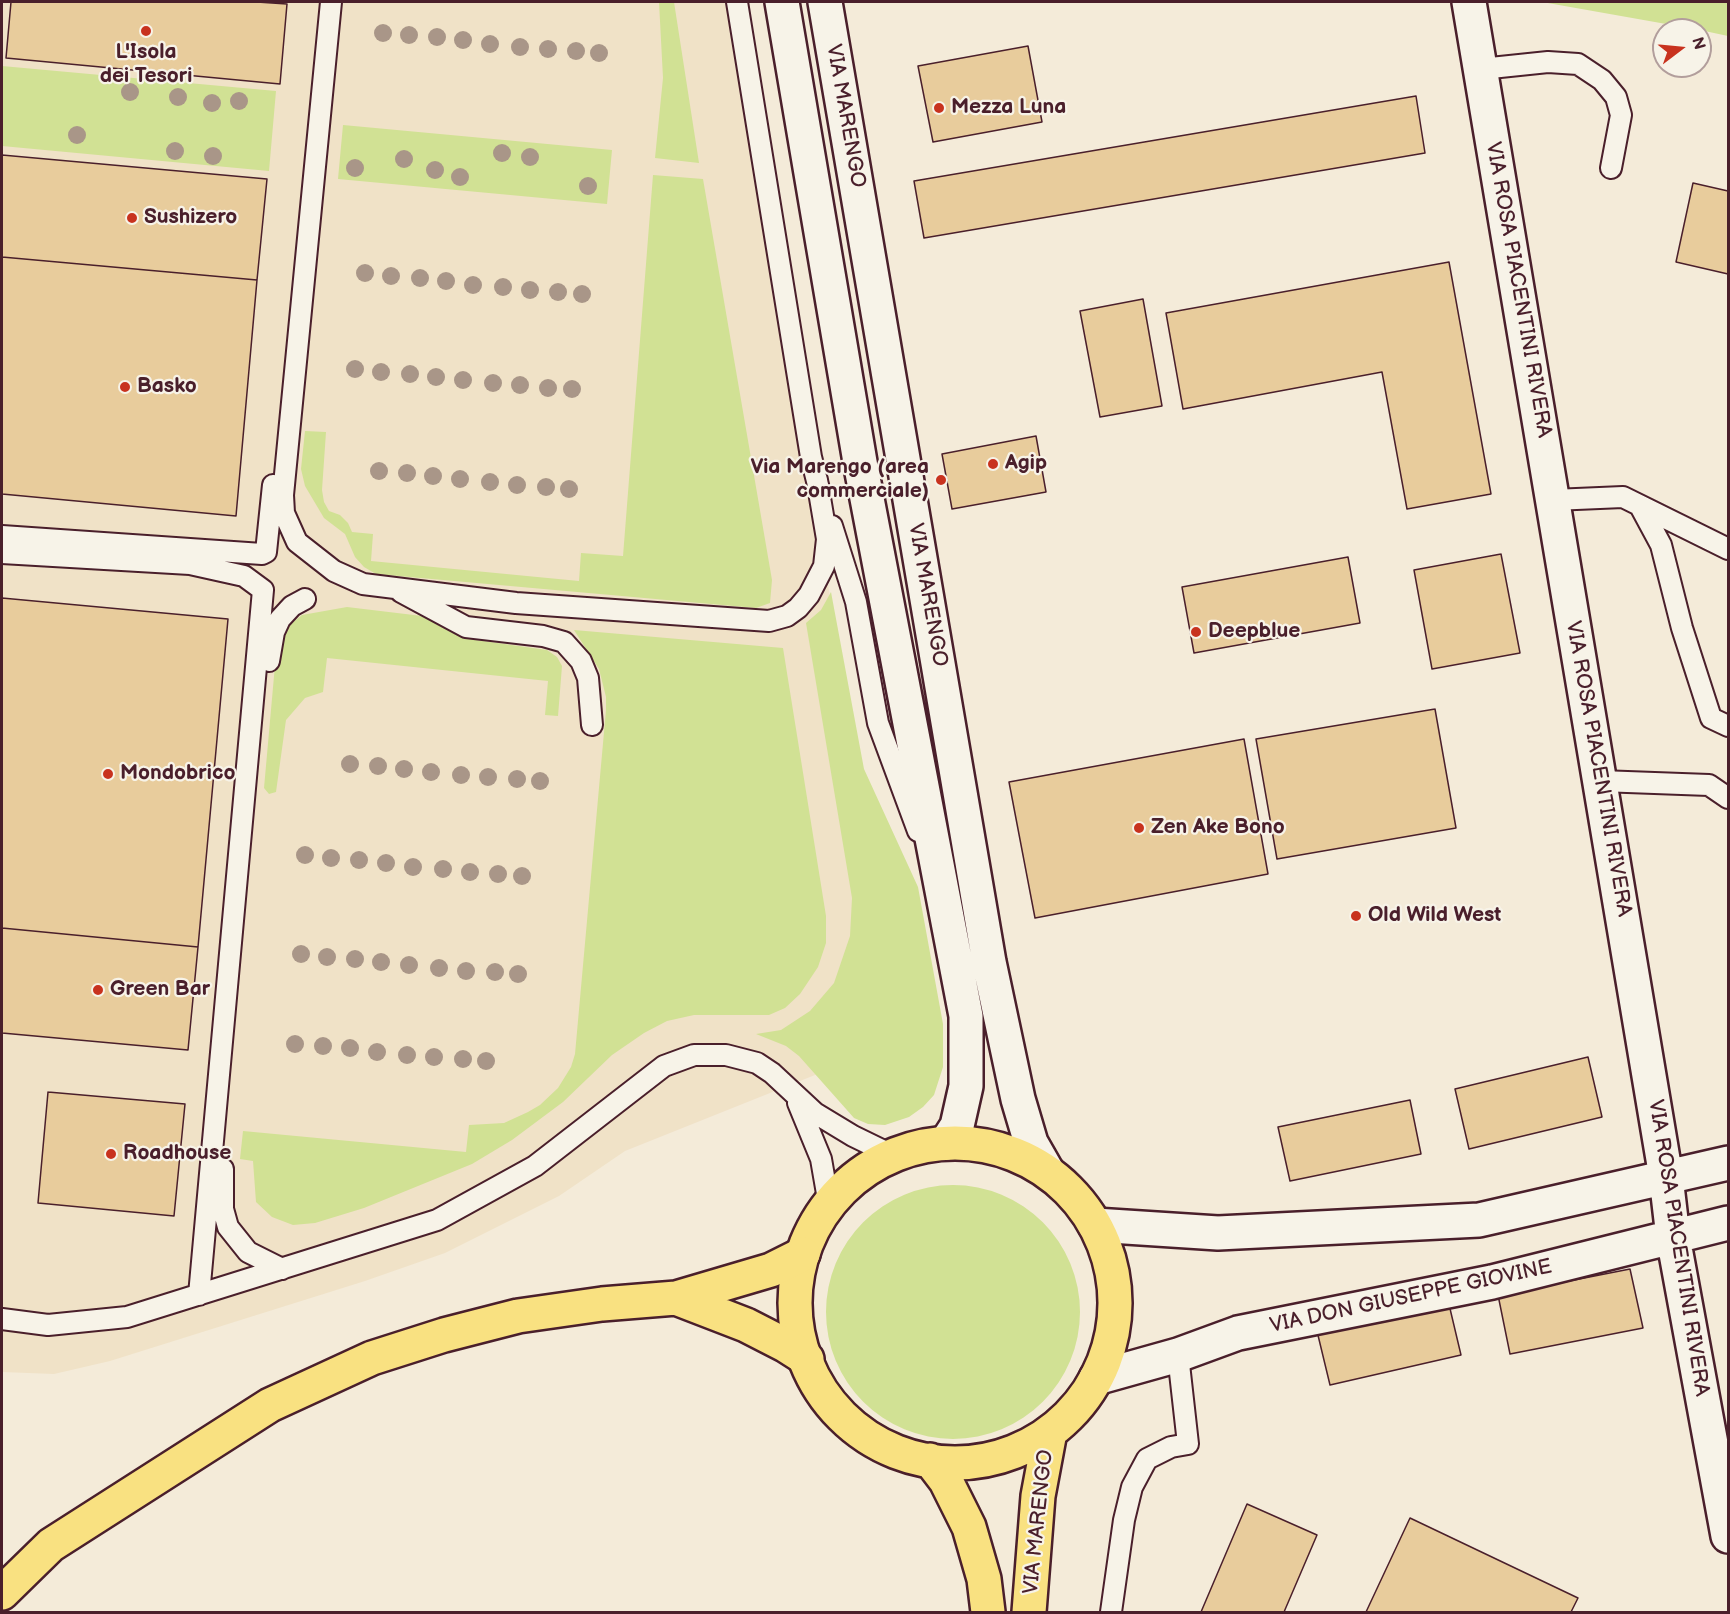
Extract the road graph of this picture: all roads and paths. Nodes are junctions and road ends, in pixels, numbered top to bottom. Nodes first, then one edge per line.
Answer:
1 (321, 2) edge
2 (332, 2) edge
3 (737, 2) edge
4 (782, 2) edge
5 (825, 2) edge
6 (1469, 2) edge
7 (1481, 69) junction
8 (319, 77) junction
9 (1611, 168) dead end
10 (285, 415) junction
11 (817, 480) junction
12 (1553, 501) junction
13 (1641, 506) junction
14 (2, 536) edge
15 (305, 548) junction
16 (1728, 549) edge
17 (266, 552) junction
18 (2, 553) edge
19 (363, 584) junction
20 (263, 590) junction
21 (306, 599) junction
22 (592, 725) dead end
23 (1728, 726) edge
24 (1600, 781) junction
25 (1728, 798) edge
26 (250, 806) junction
27 (944, 904) junction
28 (224, 1088) junction
29 (794, 1095) junction
30 (946, 1143) junction
31 (892, 1155) junction
32 (1728, 1163) edge
33 (1047, 1171) junction
34 (1666, 1178) junction
35 (829, 1205) junction
36 (1728, 1223) edge
37 (1095, 1225) junction
38 (1673, 1237) junction
39 (803, 1254) junction
40 (282, 1269) junction
41 (199, 1295) junction
42 (676, 1298) junction
43 (2, 1318) edge
44 (1178, 1355) junction
45 (807, 1359) junction
46 (1096, 1378) junction
47 (1050, 1431) junction
48 (930, 1460) junction
49 (1728, 1536) edge
50 (2, 1593) edge
51 (988, 1612) edge
52 (1029, 1612) edge
53 (1112, 1612) edge

1 - 8 lane
2 - 8 lane
3 - 11 lane
4 - 27 street
5 - 33 street, VIA MARENGO
6 - 7 street, VIA ROSA PIACENTINI RIVERA
7 - 9 lane
7 - 12 street, VIA ROSA PIACENTINI RIVERA
8 - 10 lane
10 - 15 lane
10 - 17 lane
11 - 19 lane
11 - 27 lane
12 - 13 lane
12 - 24 street, VIA ROSA PIACENTINI RIVERA
13 - 16 lane
13 - 23 lane
14 - 17 lane
15 - 17 lane
15 - 19 lane
15 - 21 lane
17 - 20 lane
18 - 20 lane
19 - 22 lane
20 - 21 lane
20 - 26 lane
21 - 26 lane
24 - 25 lane
24 - 34 street, VIA ROSA PIACENTINI RIVERA
26 - 28 lane
27 - 30 street
28 - 40 lane
28 - 41 lane
29 - 31 lane
29 - 35 lane
29 - 40 lane
30 - 31 main road
30 - 33 main road
31 - 35 main road
32 - 34 street
33 - 37 main road
34 - 37 street
34 - 38 street, VIA ROSA PIACENTINI RIVERA
35 - 39 main road
36 - 38 street, VIA DON GIUSEPPE GIOVINE
37 - 46 main road
38 - 44 street, VIA DON GIUSEPPE GIOVINE
38 - 49 street, VIA ROSA PIACENTINI RIVERA
39 - 42 main road
39 - 45 main road
40 - 41 lane
41 - 43 lane
42 - 45 main road
42 - 50 main road
44 - 46 street, VIA DON GIUSEPPE GIOVINE
44 - 53 lane
45 - 48 main road
46 - 47 main road
47 - 48 main road
47 - 52 main road, VIA MARENGO
48 - 51 main road

